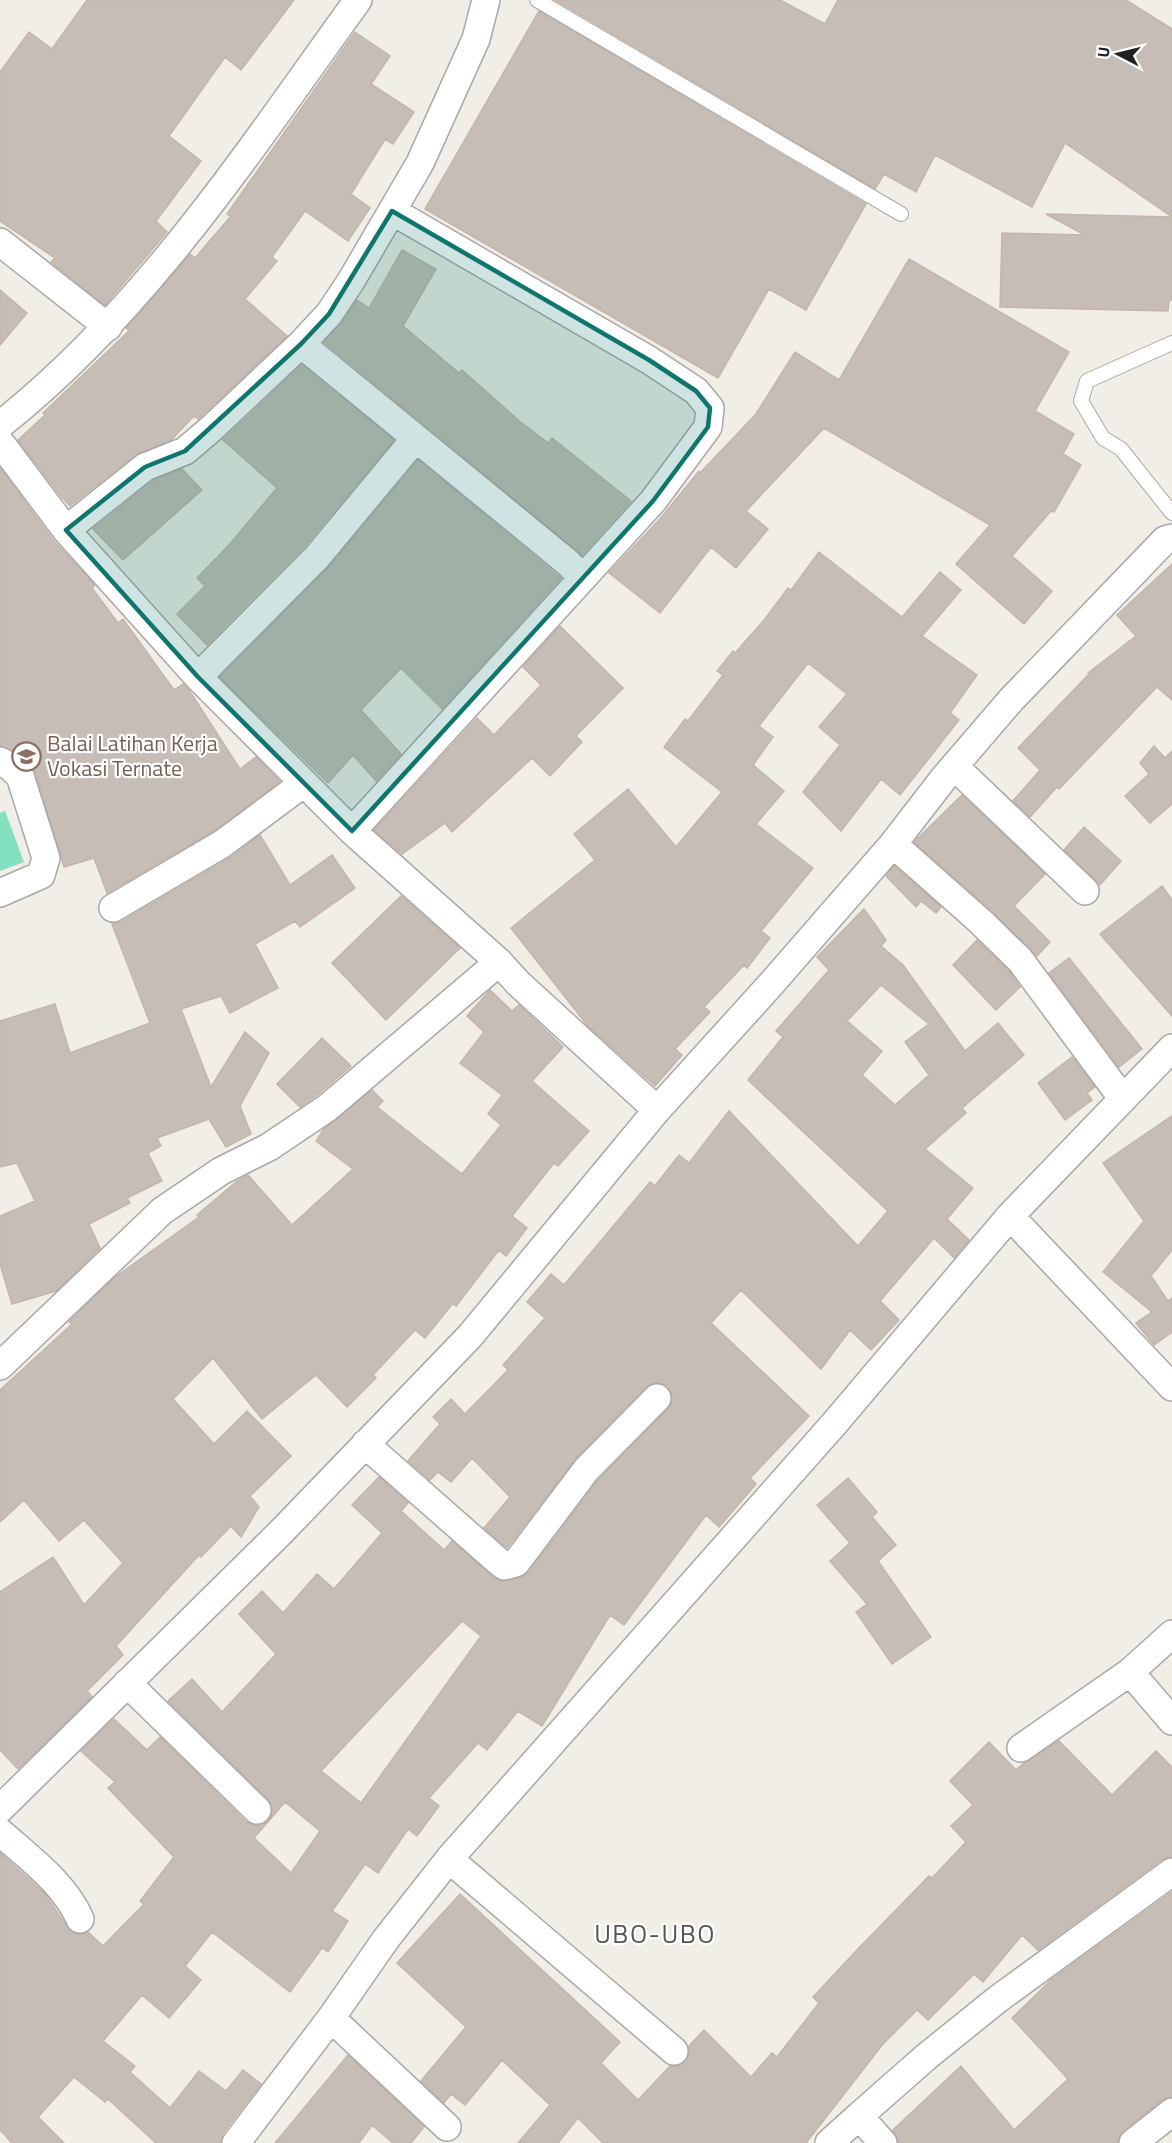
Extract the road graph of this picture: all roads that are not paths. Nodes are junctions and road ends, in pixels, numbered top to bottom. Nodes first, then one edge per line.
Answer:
1 (358, 0) edge
2 (486, 0) edge
3 (537, 0) edge
4 (392, 212) junction
5 (901, 214) dead end
6 (0, 242) edge
7 (108, 327) junction
8 (1172, 343) edge
9 (301, 344) junction
10 (0, 424) edge
11 (415, 439) junction
12 (0, 442) edge
13 (1172, 513) edge
14 (66, 530) junction
15 (1172, 538) edge
16 (582, 578) junction
17 (198, 676) junction
18 (0, 761) edge
19 (954, 766) junction
20 (304, 783) junction
21 (352, 831) junction
22 (893, 844) junction
23 (1085, 891) dead end
24 (0, 893) edge
25 (113, 908) dead end
26 (499, 962) junction
27 (1172, 1048) edge
28 (1123, 1100) junction
29 (657, 1110) junction
30 (1010, 1216) junction
31 (0, 1366) edge
32 (1172, 1387) edge
33 (657, 1398) dead end
34 (365, 1444) junction
35 (1172, 1634) edge
36 (1130, 1672) junction
37 (127, 1683) junction
38 (1172, 1721) edge
39 (1021, 1748) dead end
40 (0, 1809) edge
41 (257, 1810) dead end
42 (0, 1832) edge
43 (449, 1859) junction
44 (1172, 1872) edge
45 (80, 1919) dead end
46 (331, 2018) junction
47 (674, 2051) dead end
48 (1172, 2112) edge
49 (859, 2116) junction
50 (447, 2127) dead end
51 (236, 2143) edge
52 (829, 2143) edge
53 (883, 2143) edge
54 (1133, 2143) edge

1 - 7 street
2 - 4 street
3 - 5 lane
4 - 9 street
4 - 16 street
6 - 7 street
7 - 10 street
8 - 13 lane
9 - 11 street
9 - 14 street
11 - 16 street
11 - 17 street
12 - 14 street
14 - 17 street
15 - 19 street
16 - 21 street
17 - 20 street
18 - 24 street
19 - 22 street
19 - 23 street
20 - 21 street
20 - 25 street
21 - 26 street
22 - 28 street
22 - 29 street
26 - 29 street
26 - 31 street
27 - 28 street
28 - 30 street
29 - 34 street
30 - 32 street
30 - 43 street
33 - 34 street
34 - 37 street
35 - 36 street
36 - 38 street
36 - 39 street
37 - 40 street
37 - 41 street
42 - 45 street
43 - 46 street
43 - 47 street
44 - 49 street
46 - 50 street
46 - 51 street
48 - 54 street
49 - 52 street
49 - 53 street

